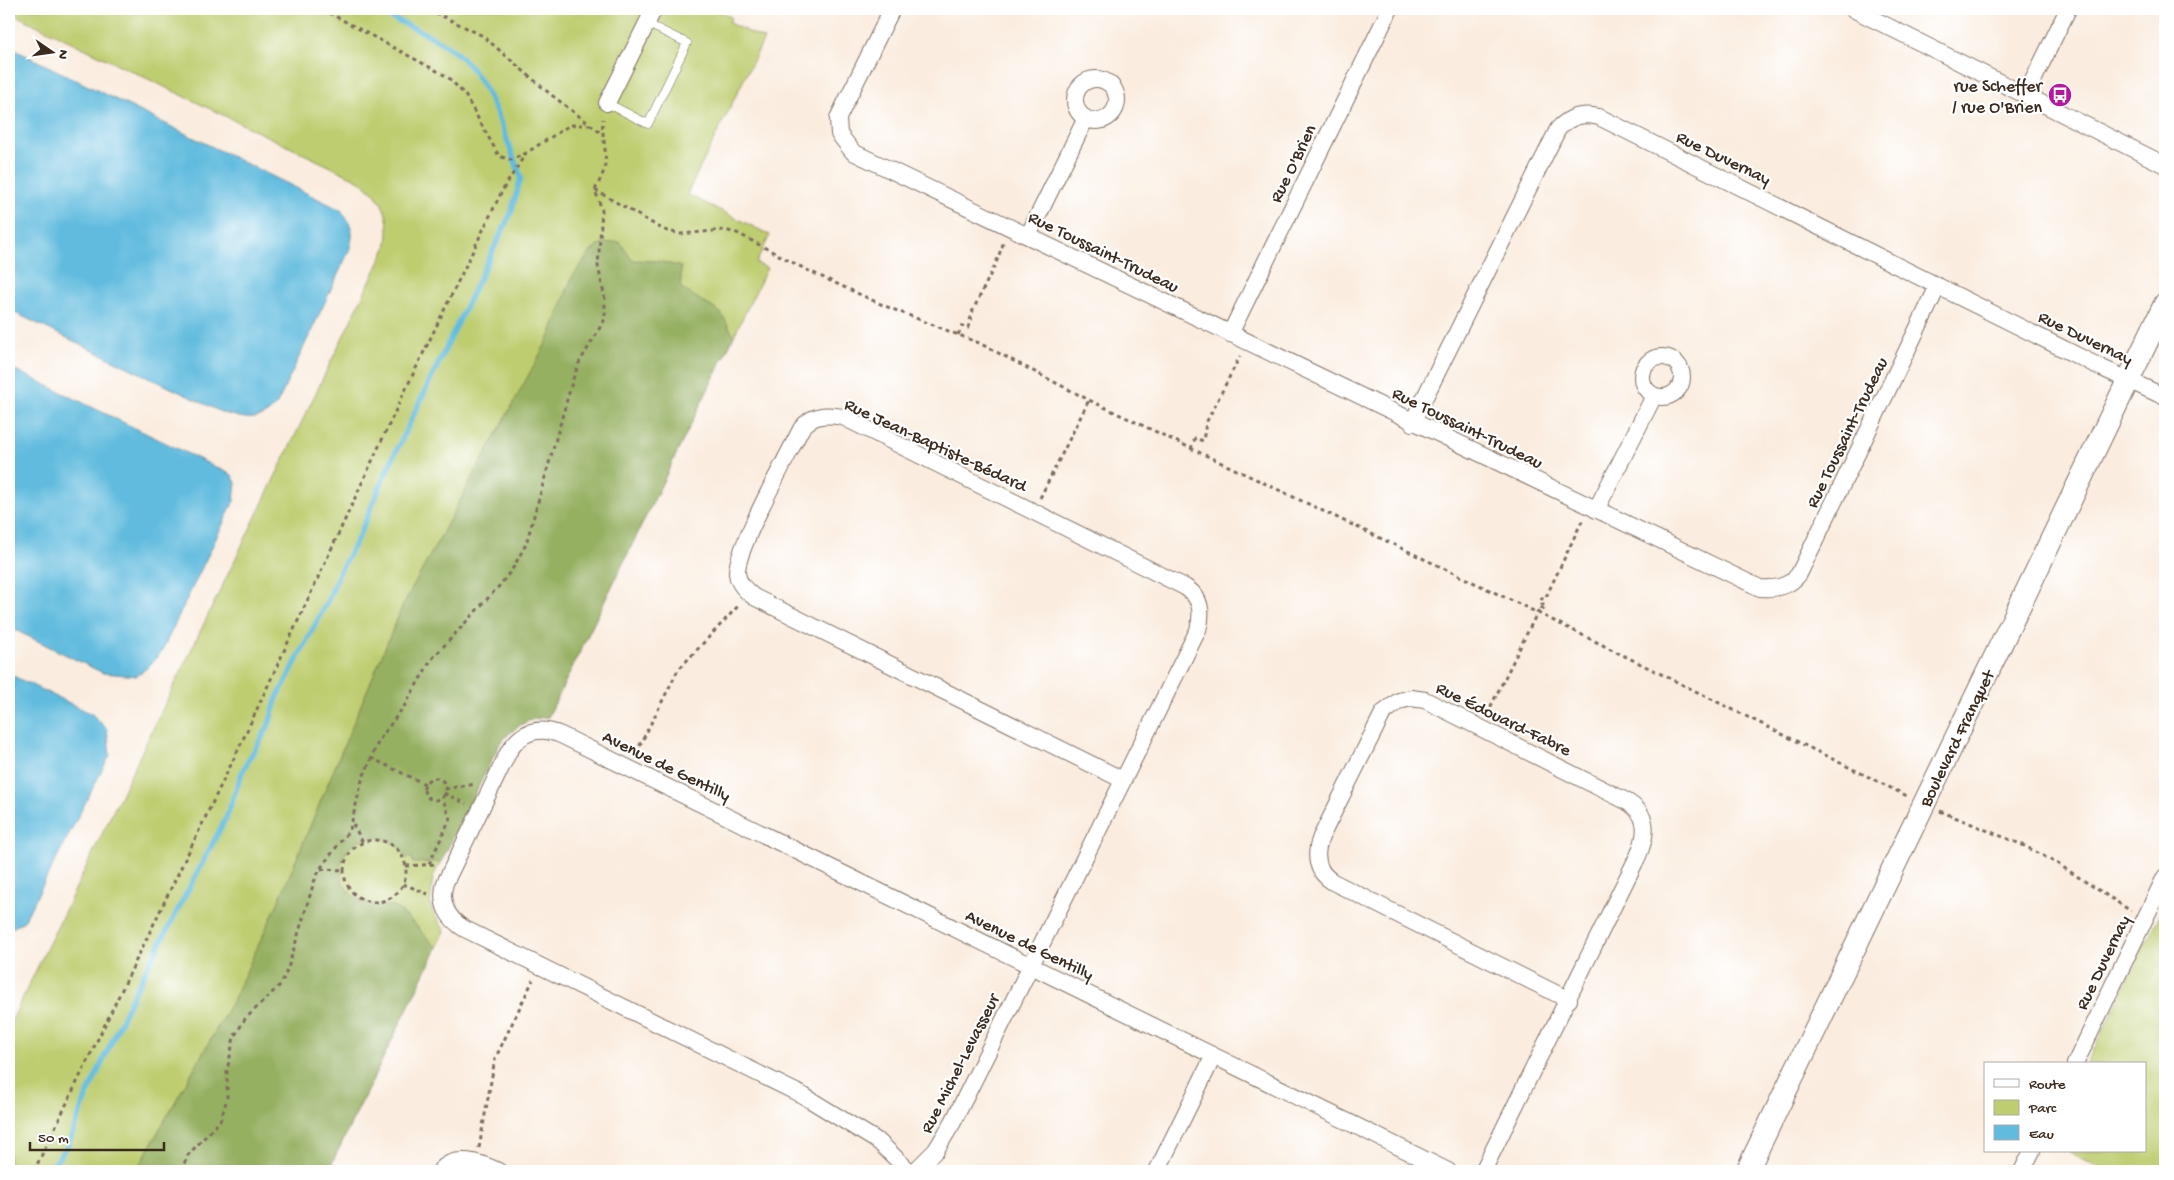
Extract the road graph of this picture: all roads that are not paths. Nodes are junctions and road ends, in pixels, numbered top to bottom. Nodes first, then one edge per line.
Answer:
1 (892, 9) edge
2 (1853, 9) edge
3 (2068, 9) edge
4 (1386, 10) edge
5 (650, 16) edge
6 (2026, 95) junction
7 (607, 103) joint
8 (1086, 118) dead end
9 (2165, 165) edge
10 (1028, 236) junction
11 (1938, 286) junction
12 (2165, 304) edge
13 (1230, 334) junction
14 (2165, 335) edge
15 (2134, 383) junction
16 (1654, 396) dead end
17 (2165, 398) edge
18 (1412, 423) junction
19 (1590, 514) junction
20 (1123, 780) junction
21 (2165, 877) edge
22 (1030, 967) junction
23 (1569, 1000) junction
24 (1213, 1057) junction
25 (2075, 1062) edge
26 (2032, 1152) edge
27 (440, 1171) edge
28 (498, 1171) edge
29 (910, 1171) edge
30 (915, 1171) edge
31 (1157, 1171) edge
32 (1448, 1171) edge
33 (1483, 1171) edge
34 (1747, 1171) edge
35 (1762, 1171) edge
36 (2022, 1171) edge

1 - 10 street, Rue Toussaint-Trudeau
2 - 6 street
3 - 6 street
4 - 13 street, Rue O'Brien
5 - 7 street
5 - 7 lane
6 - 9 street
8 - 10 street
10 - 13 street, Rue Toussaint-Trudeau
11 - 15 street, Rue Duvernay
11 - 18 street, Rue Duvernay
11 - 19 street, Rue Toussaint-Trudeau
12 - 15 street, Boulevard Franquet
13 - 18 street, Rue Toussaint-Trudeau
14 - 15 street, Boulevard Franquet
15 - 17 street, Rue Duvernay
15 - 34 street, Boulevard Franquet
15 - 35 street, Boulevard Franquet
16 - 19 street
18 - 19 street, Rue Toussaint-Trudeau
20 - 20 street, Rue Jean-Baptiste-Bédard
20 - 22 street, Rue Jean-Baptiste-Bédard
21 - 25 street, Rue Duvernay
22 - 24 street, Avenue de Gentilly
22 - 29 street, Avenue de Gentilly
22 - 30 street, Rue Michel-Levasseur
23 - 23 street, Rue Édouard-Fabre
23 - 33 street, Rue Édouard-Fabre
24 - 31 street
24 - 32 street, Avenue de Gentilly
26 - 36 street
27 - 28 street

